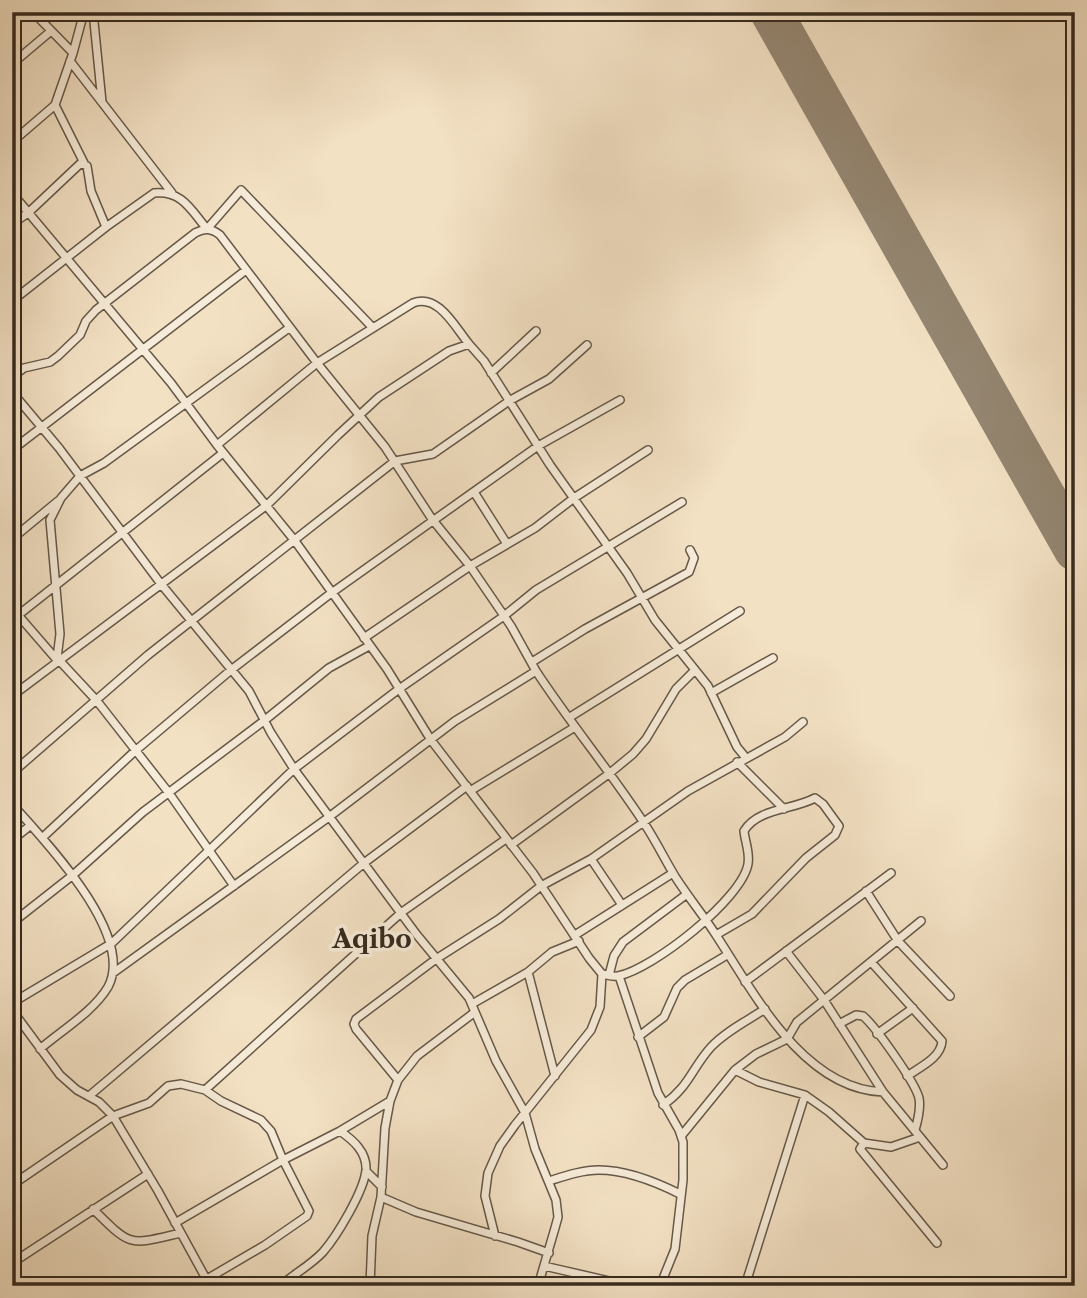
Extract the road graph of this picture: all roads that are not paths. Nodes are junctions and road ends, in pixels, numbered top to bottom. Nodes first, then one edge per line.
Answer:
1 (33, 12) edge
2 (84, 12) edge
3 (93, 12) edge
4 (51, 31) junction
5 (72, 57) junction
6 (12, 64) edge
7 (102, 103) junction
8 (55, 105) junction
9 (12, 142) edge
10 (84, 163) junction
11 (12, 193) edge
12 (172, 193) junction
13 (28, 213) junction
14 (12, 225) edge
15 (106, 227) junction
16 (207, 229) junction
17 (66, 259) junction
18 (246, 270) junction
19 (12, 301) edge
20 (106, 304) junction
21 (289, 328) junction
22 (373, 328) junction
23 (536, 331) dead end
24 (469, 344) junction
25 (587, 345) dead end
26 (142, 349) junction
27 (317, 363) junction
28 (491, 373) junction
29 (12, 377) edge
30 (12, 392) edge
31 (620, 400) dead end
32 (509, 401) junction
33 (185, 405) junction
34 (358, 415) junction
35 (41, 426) junction
36 (217, 445) junction
37 (538, 446) junction
38 (12, 450) edge
39 (648, 450) dead end
40 (223, 453) junction
41 (395, 461) junction
42 (80, 476) junction
43 (474, 492) junction
44 (61, 498) junction
45 (574, 498) junction
46 (682, 502) dead end
47 (267, 505) junction
48 (432, 519) junction
49 (122, 533) junction
50 (12, 539) edge
51 (295, 541) junction
52 (507, 544) junction
53 (610, 548) junction
54 (690, 550) dead end
55 (470, 566) junction
56 (161, 584) junction
57 (54, 587) junction
58 (330, 594) junction
59 (643, 599) junction
60 (12, 608) edge
61 (740, 611) dead end
62 (505, 616) junction
63 (15, 617) edge
64 (192, 623) junction
65 (364, 638) junction
66 (369, 646) junction
67 (679, 650) junction
68 (773, 658) dead end
69 (58, 661) junction
70 (532, 662) junction
71 (231, 670) junction
72 (695, 670) junction
73 (536, 671) junction
74 (399, 689) junction
75 (711, 693) junction
76 (12, 696) edge
77 (97, 701) junction
78 (570, 717) junction
79 (265, 720) junction
80 (803, 722) dead end
81 (575, 727) junction
82 (431, 740) junction
83 (135, 751) junction
84 (746, 758) junction
85 (737, 762) junction
86 (294, 769) junction
87 (12, 773) edge
88 (610, 773) junction
89 (469, 789) junction
90 (169, 793) junction
91 (12, 804) edge
92 (784, 809) junction
93 (329, 817) junction
94 (644, 822) junction
95 (31, 825) junction
96 (42, 838) junction
97 (12, 840) edge
98 (508, 842) junction
99 (209, 851) junction
100 (591, 859) junction
101 (364, 863) junction
102 (673, 873) junction
103 (891, 873) dead end
104 (73, 875) junction
105 (234, 886) junction
106 (541, 886) junction
107 (866, 891) junction
108 (687, 894) junction
109 (622, 905) junction
110 (402, 912) junction
111 (705, 920) junction
112 (921, 921) dead end
113 (12, 923) edge
114 (716, 935) junction
115 (577, 938) junction
116 (898, 940) junction
117 (111, 943) junction
118 (786, 951) junction
119 (727, 955) junction
120 (436, 959) junction
121 (873, 963) junction
122 (527, 972) junction
123 (113, 973) junction
124 (605, 974) junction
125 (619, 976) junction
126 (744, 982) junction
127 (950, 996) dead end
128 (824, 1000) junction
129 (12, 1003) edge
130 (474, 1008) junction
131 (913, 1008) junction
132 (765, 1009) junction
133 (12, 1010) edge
134 (839, 1024) junction
135 (877, 1034) junction
136 (638, 1037) junction
137 (788, 1039) junction
138 (40, 1049) junction
139 (735, 1070) junction
140 (555, 1076) junction
141 (907, 1076) junction
142 (398, 1080) junction
143 (205, 1090) junction
144 (883, 1092) junction
145 (805, 1095) junction
146 (89, 1096) junction
147 (390, 1101) junction
148 (663, 1105) junction
149 (525, 1113) junction
150 (113, 1116) junction
151 (340, 1132) junction
152 (917, 1133) junction
153 (682, 1135) junction
154 (863, 1143) junction
155 (283, 1160) junction
156 (943, 1166) dead end
157 (366, 1171) junction
158 (148, 1174) junction
159 (549, 1181) junction
160 (12, 1185) edge
161 (382, 1187) junction
162 (680, 1194) junction
163 (381, 1197) junction
164 (93, 1209) junction
165 (175, 1223) junction
166 (181, 1233) junction
167 (495, 1236) junction
168 (937, 1243) dead end
169 (549, 1253) junction
170 (12, 1264) edge
171 (544, 1266) junction
172 (207, 1282) edge
173 (195, 1286) edge
174 (280, 1286) edge
175 (370, 1286) edge
176 (538, 1286) edge
177 (631, 1286) edge
178 (660, 1286) edge
179 (745, 1286) edge

1 - 4 street
2 - 5 street
3 - 7 street
4 - 5 street
4 - 6 street
5 - 7 street
5 - 8 street
7 - 12 street
8 - 9 street
8 - 10 street
10 - 13 street
10 - 15 street
11 - 13 street
12 - 15 street
12 - 16 street
13 - 14 street
13 - 17 street
15 - 17 street
16 - 18 street
16 - 20 street
16 - 22 street
17 - 19 street
17 - 20 street
18 - 21 street
18 - 26 street
20 - 26 street
20 - 29 street
21 - 27 street
21 - 33 street
22 - 24 street
22 - 27 street
23 - 28 street
24 - 28 street
24 - 34 street
25 - 32 street
26 - 33 street
26 - 35 street
27 - 34 street
27 - 36 street
28 - 32 street
30 - 35 street
31 - 37 street
32 - 37 street
32 - 41 street
33 - 36 street
33 - 42 street
34 - 41 street
34 - 47 street
35 - 38 street
35 - 42 street
36 - 40 street
37 - 43 street
37 - 45 street
39 - 45 street
40 - 47 street
40 - 49 street
41 - 48 street
41 - 51 street
42 - 44 street
42 - 49 street
43 - 48 street
43 - 52 street
44 - 50 street
44 - 57 street
45 - 52 street
45 - 53 street
46 - 53 street
47 - 51 street
47 - 56 street
48 - 55 street
48 - 58 street
49 - 56 street
49 - 57 street
51 - 58 street
51 - 64 street
52 - 55 street
53 - 59 street
53 - 62 street
54 - 59 street
55 - 62 street
55 - 65 street
56 - 64 street
56 - 69 street
57 - 63 street
57 - 69 street
58 - 65 street
58 - 71 street
59 - 67 street
59 - 70 street
60 - 63 street
61 - 67 street
62 - 70 street
62 - 74 street
63 - 69 street
64 - 71 street
64 - 77 street
65 - 66 street
66 - 74 street
66 - 79 street
67 - 72 street
67 - 78 street
68 - 75 street
69 - 76 street
69 - 77 street
70 - 73 street
71 - 79 street
71 - 83 street
72 - 75 street
72 - 88 street
73 - 78 street
73 - 82 street
74 - 82 street
74 - 86 street
75 - 84 street
77 - 83 street
77 - 87 street
78 - 81 street
79 - 86 street
79 - 90 street
80 - 84 street
81 - 88 street
81 - 89 street
82 - 89 street
82 - 93 street
83 - 90 street
83 - 96 street
84 - 85 street
85 - 92 street
85 - 94 street
86 - 93 street
86 - 99 street
88 - 94 street
88 - 98 street
89 - 98 street
89 - 101 street
90 - 99 street
90 - 104 street
91 - 95 street
92 - 111 street
92 - 114 street
93 - 101 street
93 - 105 street
94 - 100 street
94 - 102 street
95 - 96 street
95 - 97 street
96 - 104 street
98 - 106 street
98 - 110 street
99 - 105 street
99 - 117 street
100 - 106 street
100 - 109 street
101 - 110 street
101 - 146 street
102 - 108 street
102 - 109 street
103 - 107 street
104 - 113 street
104 - 117 street
105 - 123 street
106 - 115 street
106 - 120 street
107 - 116 street
107 - 118 street
108 - 111 street
108 - 124 street
109 - 115 street
110 - 120 street
110 - 143 street
111 - 114 street
111 - 125 street
112 - 116 street
114 - 119 street
115 - 122 street
115 - 124 street
116 - 121 street
116 - 127 street
117 - 123 street
117 - 129 street
118 - 126 street
118 - 128 street
119 - 126 street
119 - 136 street
120 - 130 street
120 - 142 street
121 - 128 street
121 - 131 street
122 - 130 street
122 - 140 street
123 - 138 street
124 - 125 street
124 - 140 street
125 - 136 street
126 - 132 street
128 - 134 street
128 - 137 street
130 - 142 street
130 - 149 street
131 - 135 street
131 - 141 street
132 - 137 street
132 - 148 street
133 - 138 street
134 - 135 street
134 - 144 street
135 - 141 street
136 - 148 street
137 - 139 street
137 - 144 street
138 - 146 street
139 - 145 street
139 - 153 street
140 - 149 street
141 - 152 street
142 - 147 street
143 - 150 street
143 - 155 street
144 - 152 street
145 - 154 street
145 - 179 street
146 - 150 street
147 - 151 street
147 - 161 street
148 - 153 street
149 - 159 street
149 - 167 street
150 - 158 street
150 - 160 street
151 - 155 street
151 - 157 street
152 - 154 street
152 - 156 street
153 - 162 street
154 - 168 street
155 - 165 street
155 - 172 street
157 - 161 street
157 - 174 street
158 - 164 street
158 - 165 street
159 - 162 street
159 - 169 street
161 - 163 street
162 - 178 street
163 - 167 street
163 - 175 street
164 - 166 street
164 - 170 street
165 - 166 street
166 - 172 street
167 - 169 street
169 - 171 street
171 - 176 street
171 - 177 street
172 - 173 street

